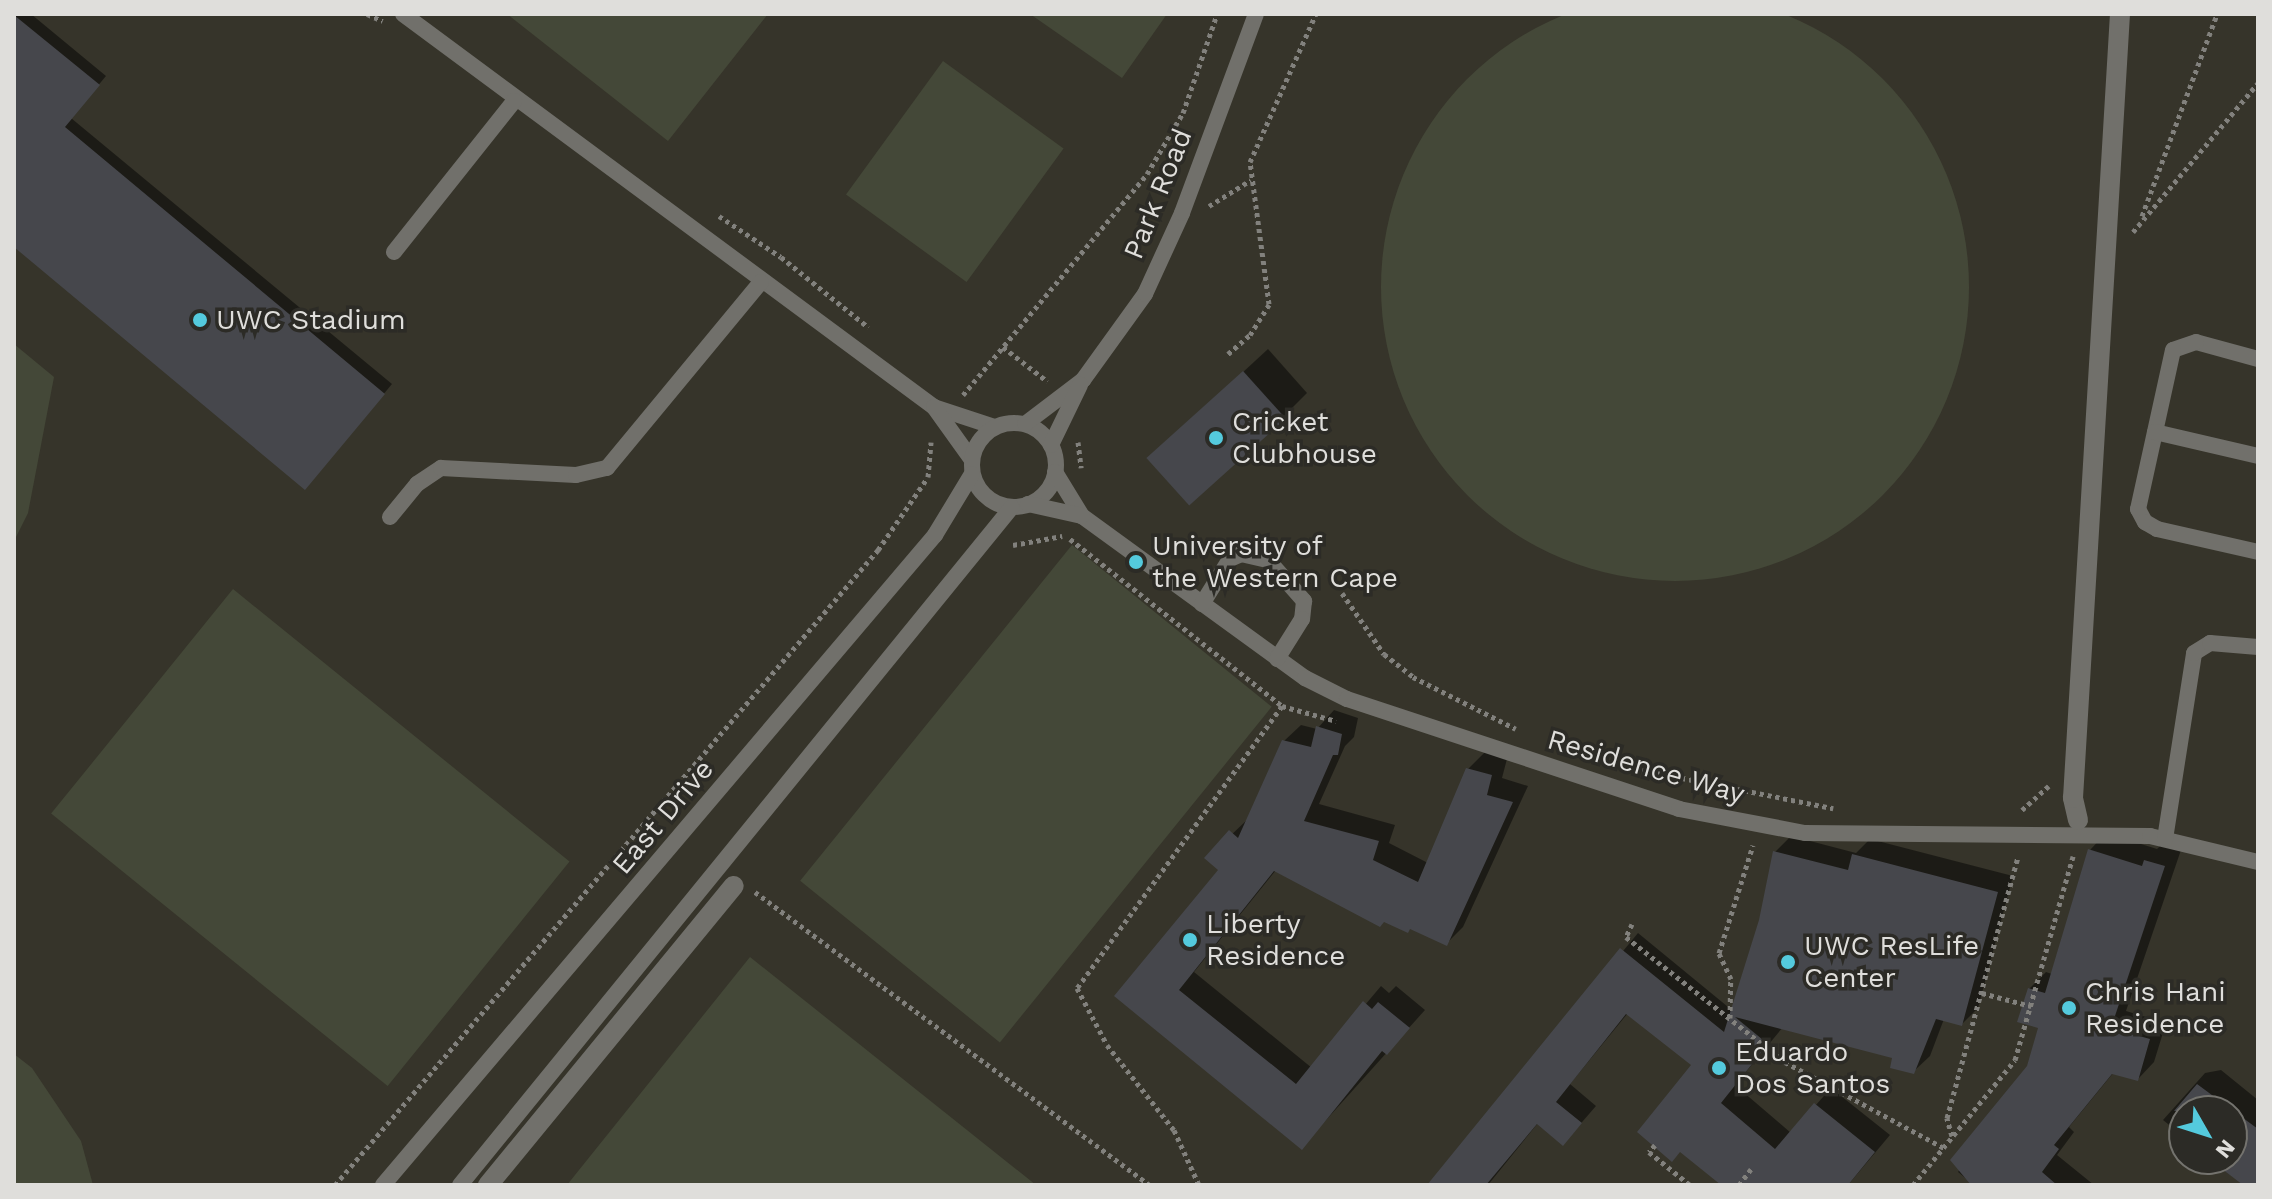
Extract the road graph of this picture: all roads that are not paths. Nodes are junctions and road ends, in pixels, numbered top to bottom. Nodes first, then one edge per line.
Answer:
1 (403, 14) edge
2 (1256, 14) edge
3 (2120, 14) edge
4 (514, 101) junction
5 (394, 252) dead end
6 (761, 282) junction
7 (2258, 359) edge
8 (1083, 380) junction
9 (943, 413) junction
10 (1025, 424) junction
11 (995, 427) junction
12 (2155, 432) junction
13 (1051, 445) junction
14 (2258, 456) edge
15 (972, 467) junction
16 (1055, 472) junction
17 (1020, 506) junction
18 (1082, 516) junction
19 (390, 517) dead end
20 (2258, 552) edge
21 (1202, 604) junction
22 (2258, 647) edge
23 (1277, 659) junction
24 (2078, 820) dead end
25 (2165, 839) junction
26 (2258, 862) edge
27 (734, 886) road end
28 (383, 1185) edge
29 (460, 1185) edge
30 (488, 1185) edge

1 - 4 lane
2 - 8 lane, Park Road
3 - 24 street
4 - 5 lane
4 - 6 lane
6 - 9 lane
6 - 19 lane
7 - 12 lane
8 - 10 lane, Park Road
8 - 13 lane, Park Road
9 - 11 lane
9 - 15 lane
10 - 11 lane
10 - 13 lane
11 - 15 lane
12 - 14 lane
12 - 20 lane
13 - 16 lane
15 - 17 lane
15 - 28 lane, East Drive
16 - 17 lane
16 - 18 lane, Residence Way
17 - 18 lane, Residence Way
17 - 29 lane
18 - 21 lane, Residence Way
21 - 23 lane, Residence Way
21 - 23 lane
22 - 25 lane
23 - 25 lane, Residence Way
25 - 26 lane, Residence Way
27 - 30 street

